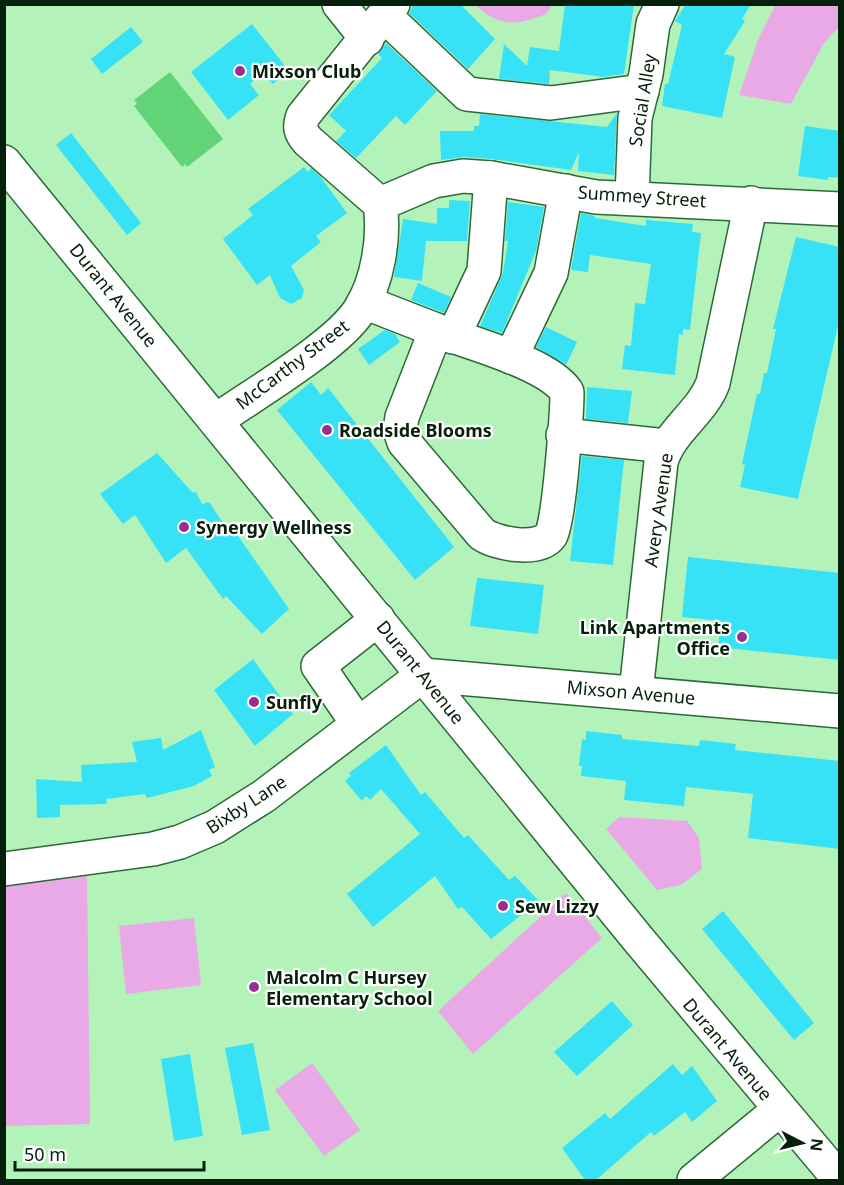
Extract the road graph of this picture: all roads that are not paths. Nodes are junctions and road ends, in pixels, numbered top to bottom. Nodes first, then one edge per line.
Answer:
1 (339, 4) edge
2 (662, 4) edge
3 (381, 20) edge
4 (642, 91) junction
5 (4, 162) edge
6 (491, 178) junction
7 (566, 190) junction
8 (632, 198) junction
9 (751, 203) junction
10 (380, 204) junction
11 (840, 209) edge
12 (364, 302) junction
13 (445, 333) junction
14 (511, 357) junction
15 (217, 420) junction
16 (562, 435) junction
17 (666, 446) junction
18 (378, 619) junction
19 (423, 675) junction
20 (636, 692) junction
21 (840, 711) edge
22 (358, 724) junction
23 (4, 868) edge
24 (779, 1110) junction
25 (694, 1180) edge
26 (840, 1180) edge

1 - 3 street
2 - 4 street, Social Alley
3 - 4 street
3 - 10 street
4 - 8 street, Social Alley
5 - 15 street, Durant Avenue
6 - 7 street, Summey Street
6 - 10 street, Summey Street
6 - 13 street
7 - 8 street, Summey Street
7 - 14 street
8 - 9 street, Summey Street
9 - 11 street, Summey Street
9 - 17 street, Avery Avenue
10 - 12 street, McCarthy Street
12 - 13 street
12 - 15 street, McCarthy Street
13 - 14 street
13 - 16 street
14 - 16 street
15 - 18 street, Durant Avenue
16 - 17 street
17 - 20 street, Avery Avenue
18 - 19 street, Durant Avenue
18 - 22 street
19 - 20 street, Mixson Avenue
19 - 22 street, Bixby Lane
19 - 24 street, Durant Avenue
20 - 21 street, Mixson Avenue
22 - 23 street, Bixby Lane
24 - 25 street
24 - 26 street, Durant Avenue

